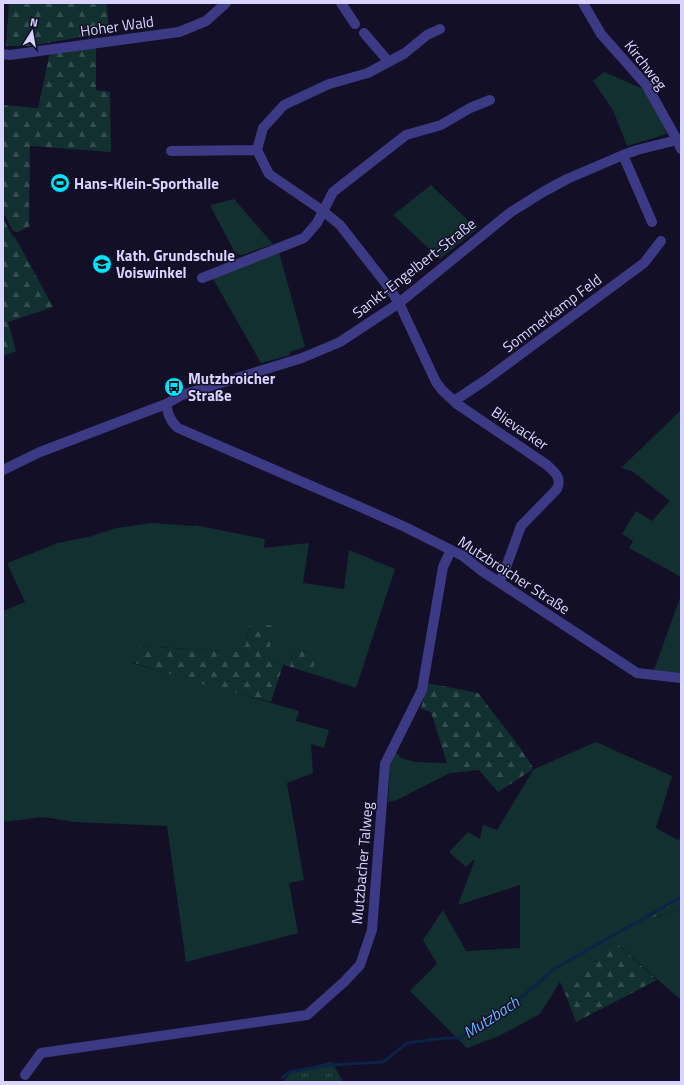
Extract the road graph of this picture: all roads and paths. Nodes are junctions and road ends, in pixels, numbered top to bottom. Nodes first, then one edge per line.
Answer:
1 (226, 3) edge
2 (341, 3) edge
3 (583, 3) edge
4 (355, 24) dead end
5 (440, 30) dead end
6 (364, 33) dead end
7 (3, 54) edge
8 (388, 61) junction
9 (490, 100) dead end
10 (680, 143) edge
11 (257, 150) junction
12 (171, 151) dead end
13 (623, 155) junction
14 (323, 211) junction
15 (652, 222) dead end
16 (661, 241) dead end
17 (202, 278) dead end
18 (399, 303) junction
19 (454, 401) junction
20 (166, 404) junction
21 (3, 470) edge
22 (451, 550) junction
23 (499, 582) junction
24 (681, 678) edge
25 (25, 1074) dead end

1 - 7 street, Hoher Wald
2 - 4 street
3 - 10 street, Kirchweg
5 - 8 street
6 - 8 street
8 - 11 street
9 - 14 street
10 - 13 street, Sankt-Engelbert-Straße
11 - 12 street
11 - 14 street, Blievacker
13 - 15 street
13 - 18 street, Sankt-Engelbert-Straße
14 - 17 street
14 - 18 street, Blievacker
16 - 19 street, Sommerkamp Feld
18 - 19 street, Blievacker
18 - 20 street, Sankt-Engelbert-Straße
19 - 23 street, Blievacker
20 - 21 street, Sankt-Engelbert-Straße
20 - 22 street, Mutzbroicher Straße
22 - 23 street, Mutzbroicher Straße
22 - 25 street, Mutzbacher Talweg
23 - 24 street, Mutzbroicher Straße

